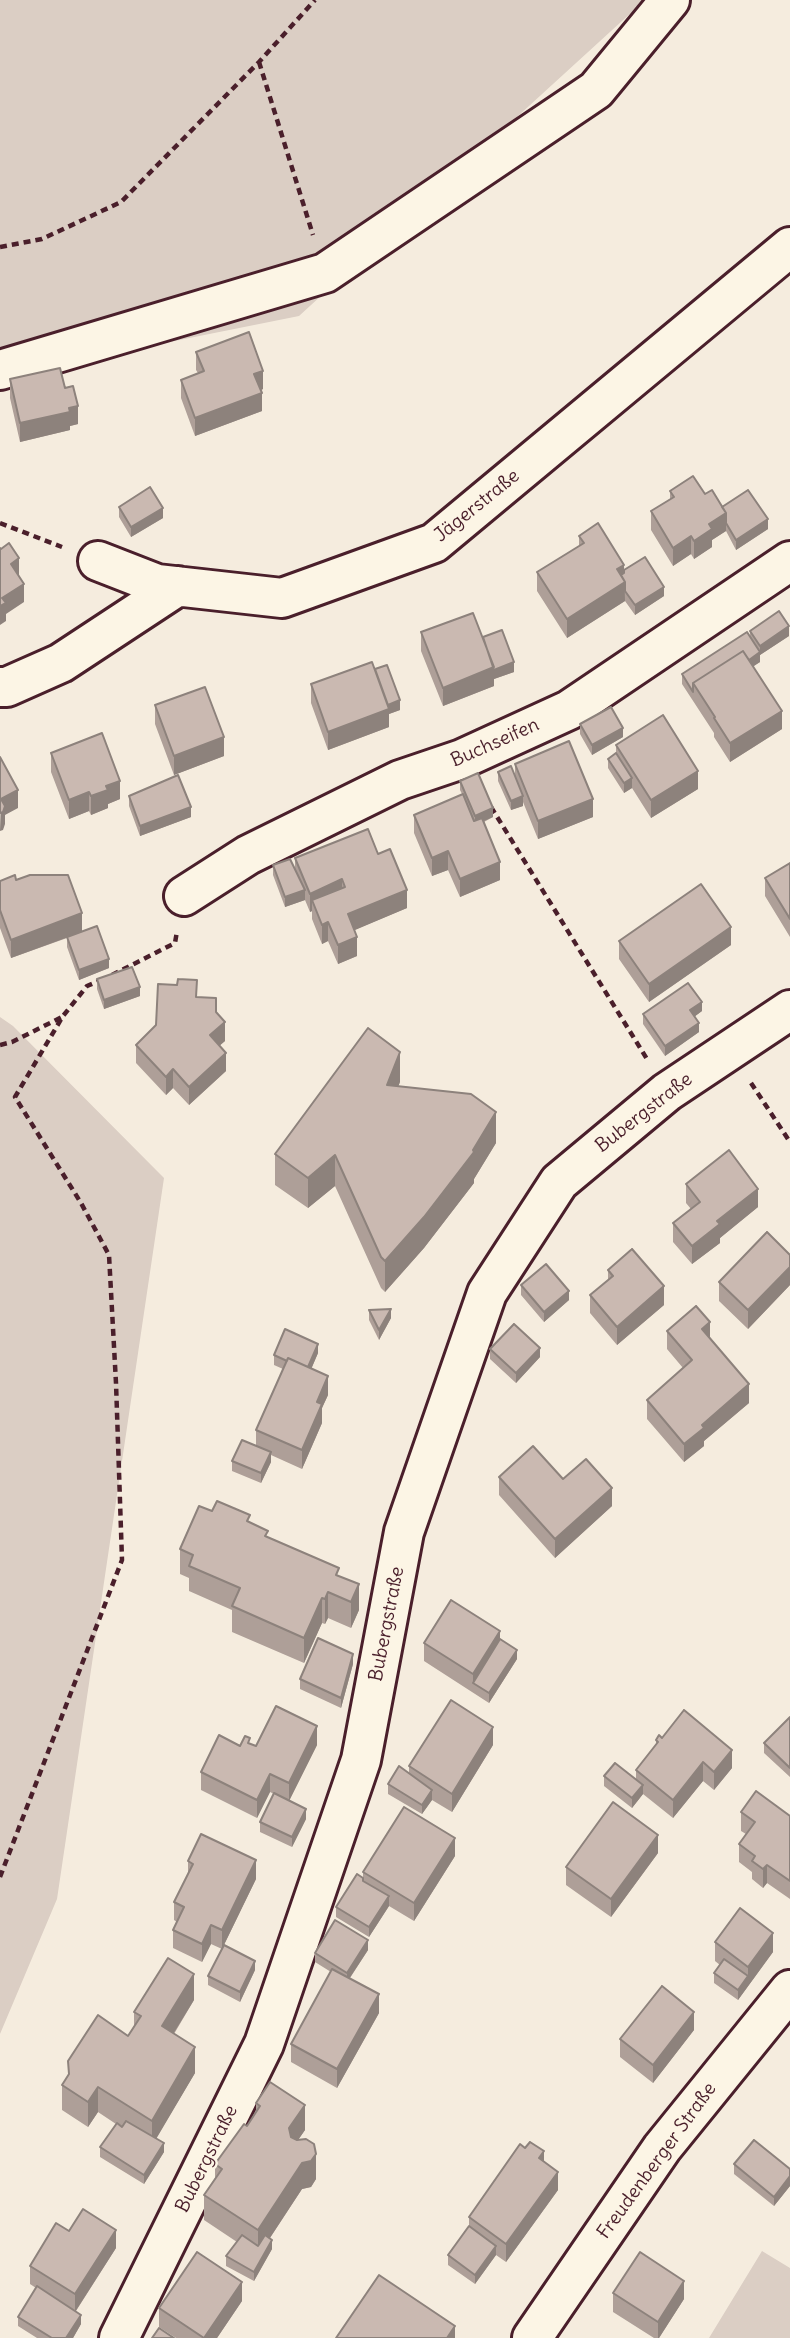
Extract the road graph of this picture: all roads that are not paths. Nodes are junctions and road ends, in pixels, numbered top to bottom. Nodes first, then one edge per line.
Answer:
1 (670, 0) edge
2 (790, 247) edge
3 (0, 370) edge
4 (99, 561) road end
5 (790, 561) edge
6 (178, 586) junction
7 (0, 687) edge
8 (184, 896) road end
9 (790, 1010) edge
10 (790, 1990) edge
11 (119, 2338) edge
12 (532, 2338) edge

1 - 3 street
2 - 6 street, Jägerstraße
4 - 6 street, Jägerstraße
5 - 8 street, Buchseifen
6 - 7 street
9 - 11 street, Bubergstraße
10 - 12 street, Freudenberger Straße

